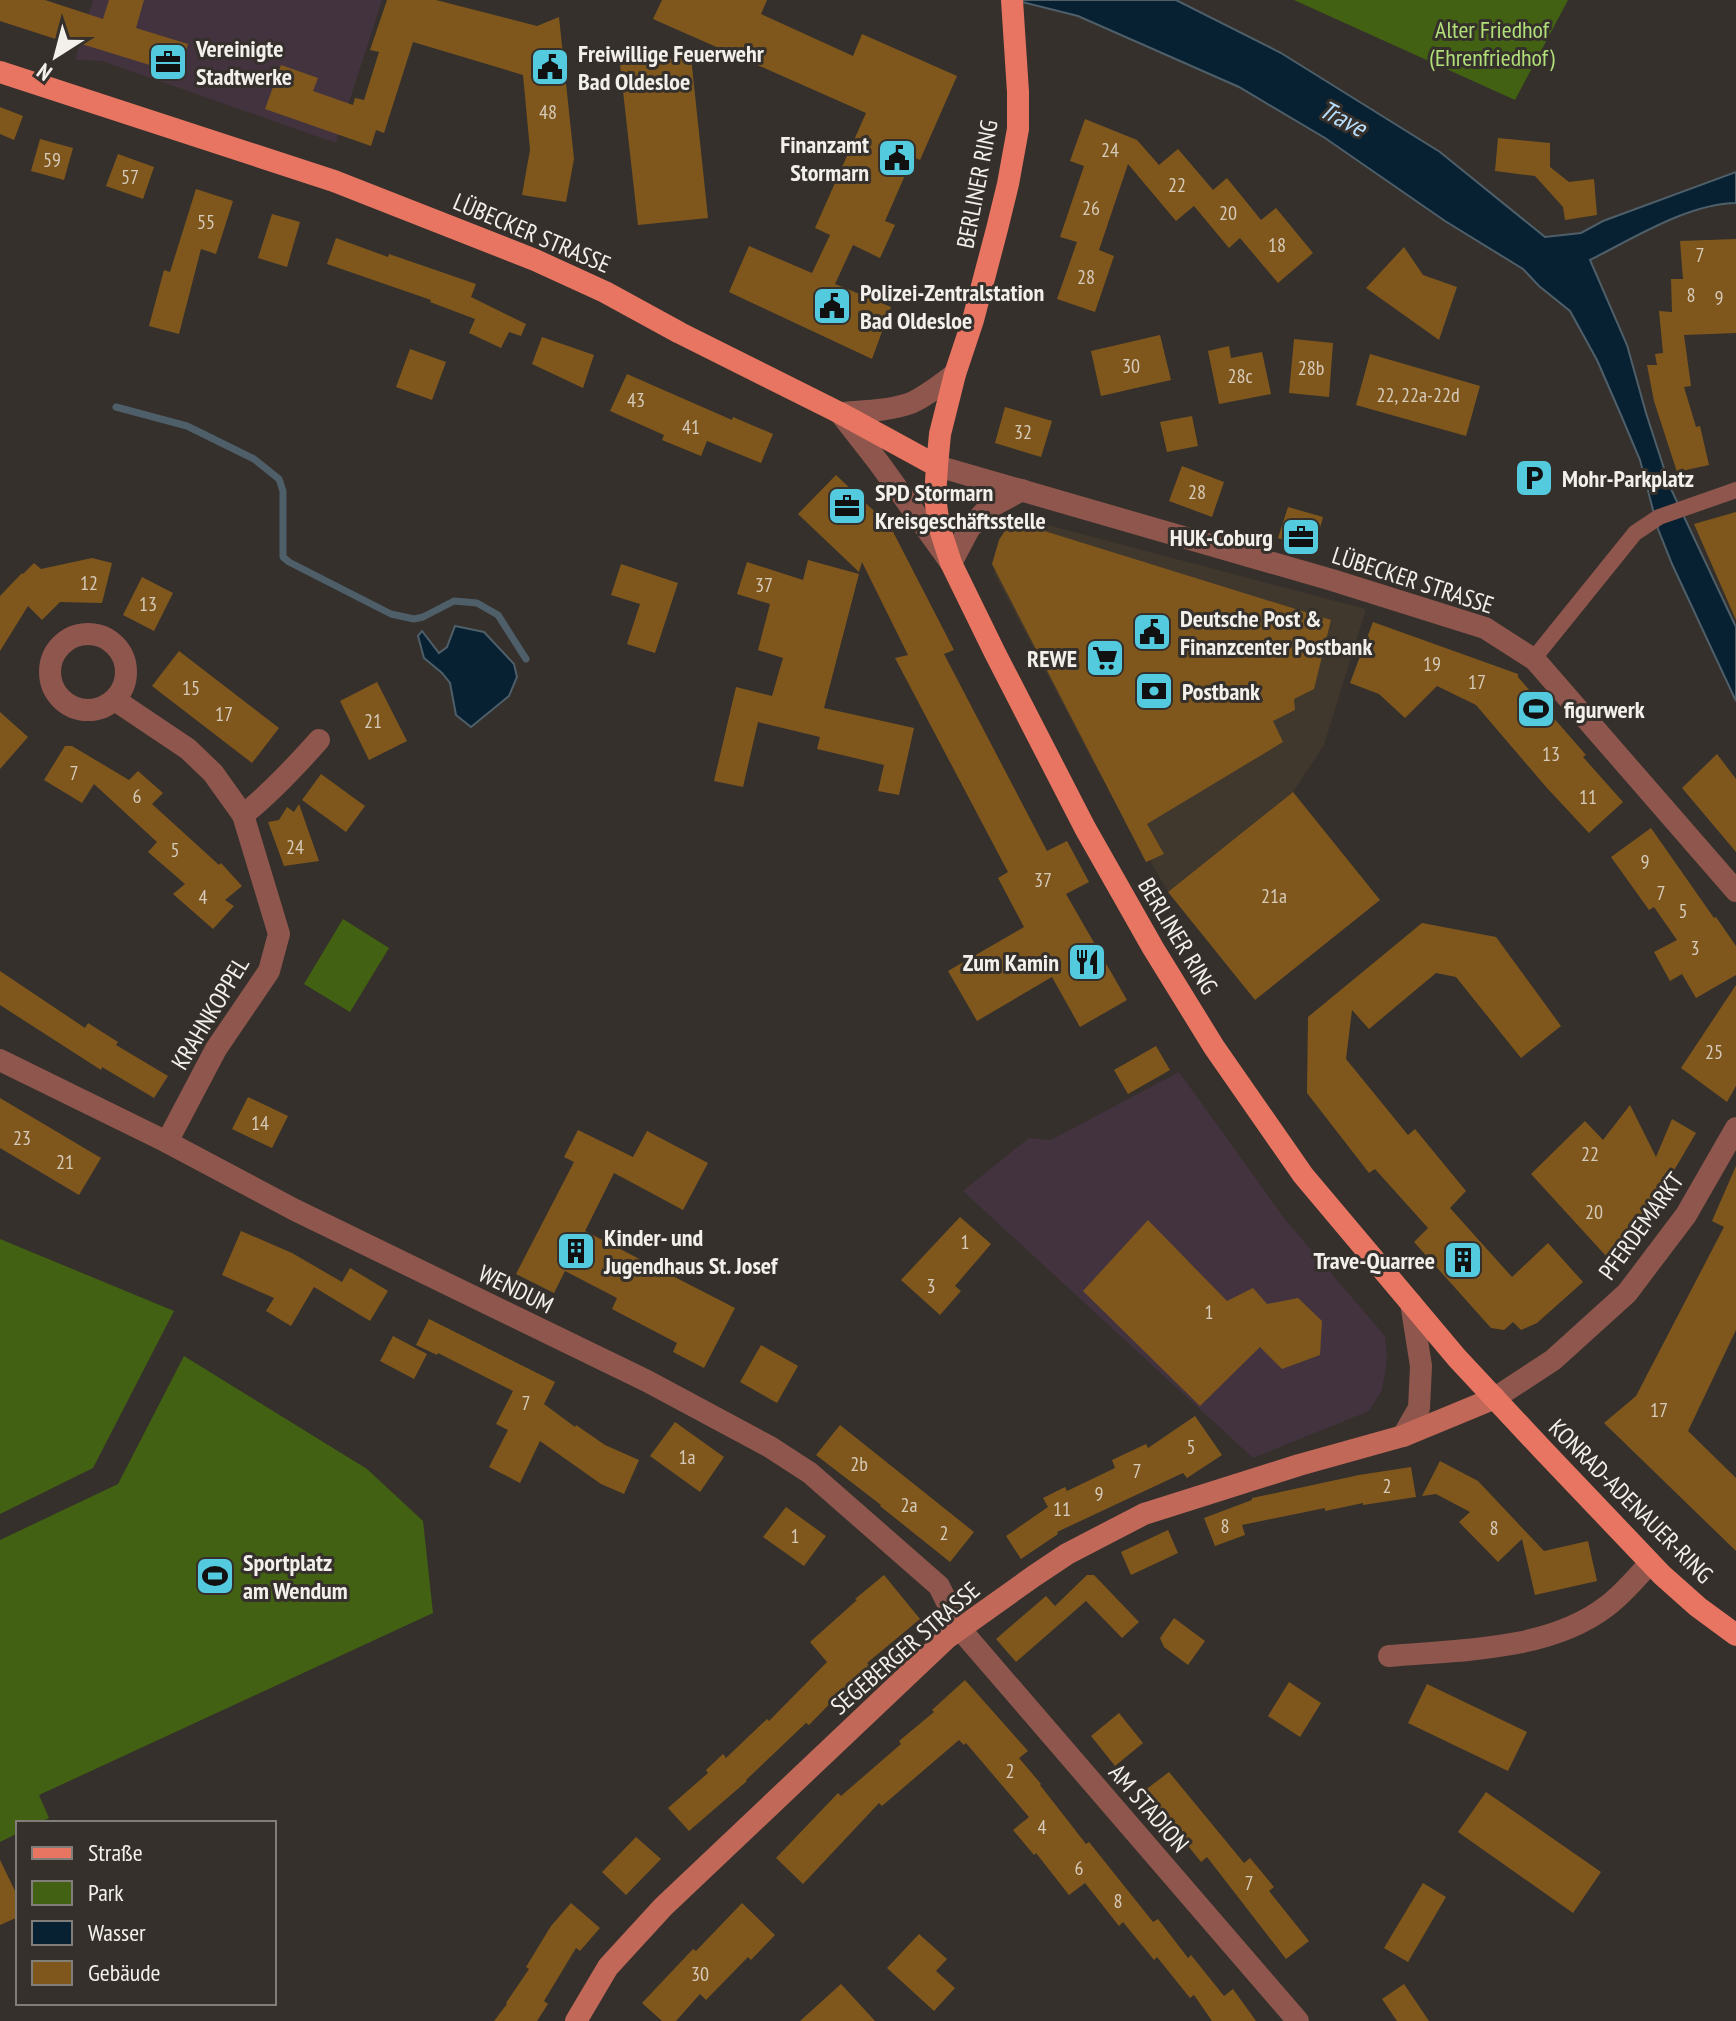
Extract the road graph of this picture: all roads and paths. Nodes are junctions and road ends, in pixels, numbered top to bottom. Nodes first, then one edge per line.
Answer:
1 (1012, 0) edge
2 (0, 72) edge
3 (955, 374) junction
4 (840, 413) junction
5 (937, 466) junction
6 (1022, 490) junction
7 (1736, 490) edge
8 (951, 563) junction
9 (1535, 660) junction
10 (115, 700) dead end
11 (319, 740) dead end
12 (243, 815) junction
13 (1736, 891) edge
14 (0, 1060) edge
15 (1736, 1128) edge
16 (167, 1142) junction
17 (1411, 1303) junction
18 (1495, 1398) junction
19 (1403, 1436) junction
20 (1650, 1563) junction
21 (960, 1629) junction
22 (1736, 1635) edge
23 (1389, 1656) dead end
24 (576, 2021) edge
25 (1298, 2021) edge

1 - 3 main road, BERLINER RING
2 - 4 main road, LÜBECKER STRASSE
3 - 4 street
3 - 5 main road, BERLINER RING
4 - 5 main road, LÜBECKER STRASSE
4 - 8 street, BERLINER RING
5 - 6 street, LÜBECKER STRASSE
5 - 8 main road, BERLINER RING
6 - 8 street
6 - 9 street, LÜBECKER STRASSE
7 - 9 street
8 - 17 main road, BERLINER RING
9 - 13 street, LÜBECKER STRASSE
10 - 12 street, KRAHNKOPPEL
11 - 12 street
12 - 16 street, KRAHNKOPPEL
14 - 16 street, WENDUM
15 - 18 street, PFERDEMARKT
16 - 21 street, WENDUM
17 - 18 main road, BERLINER RING
17 - 19 street
18 - 19 main road, SEGEBERGER STRASSE
18 - 20 main road, KONRAD-ADENAUER-RING
19 - 21 main road, SEGEBERGER STRASSE
20 - 22 main road, KONRAD-ADENAUER-RING
20 - 23 street
21 - 24 main road, SEGEBERGER STRASSE
21 - 25 street, AM STADION

